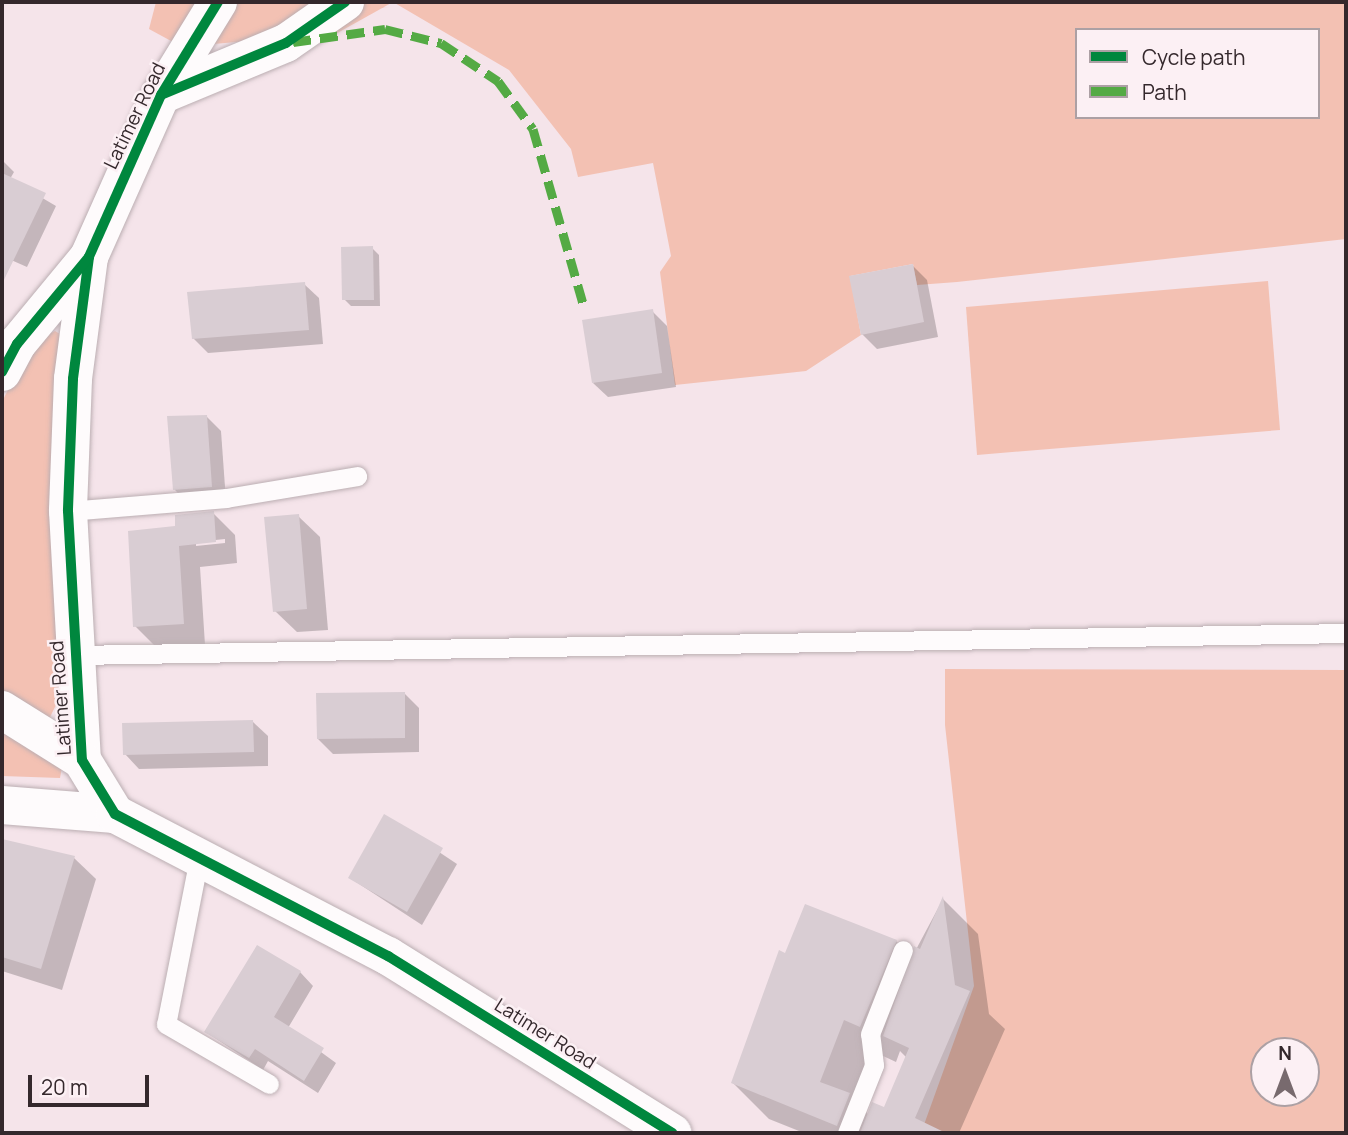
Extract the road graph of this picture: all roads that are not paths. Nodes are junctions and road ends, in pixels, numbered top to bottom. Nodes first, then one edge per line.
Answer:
1 (218, 2) edge
2 (345, 2) edge
3 (161, 95) junction
4 (89, 257) junction
5 (2, 373) edge
6 (357, 476) dead end
7 (68, 511) junction
8 (1346, 633) edge
9 (75, 655) junction
10 (2, 710) edge
11 (82, 760) junction
12 (2, 805) edge
13 (114, 814) junction
14 (199, 858) junction
15 (903, 950) dead end
16 (268, 1084) dead end
17 (672, 1133) edge
18 (847, 1133) edge

1 - 3 street, Latimer Road
2 - 3 street
3 - 4 street, Latimer Road
4 - 5 street
4 - 7 street, Latimer Road
6 - 7 lane
7 - 9 street, Latimer Road
8 - 9 lane
9 - 11 street, Latimer Road
10 - 11 street
11 - 13 street, Latimer Road
12 - 13 street
13 - 14 street, Latimer Road
14 - 16 lane
14 - 17 street, Latimer Road
15 - 18 lane

